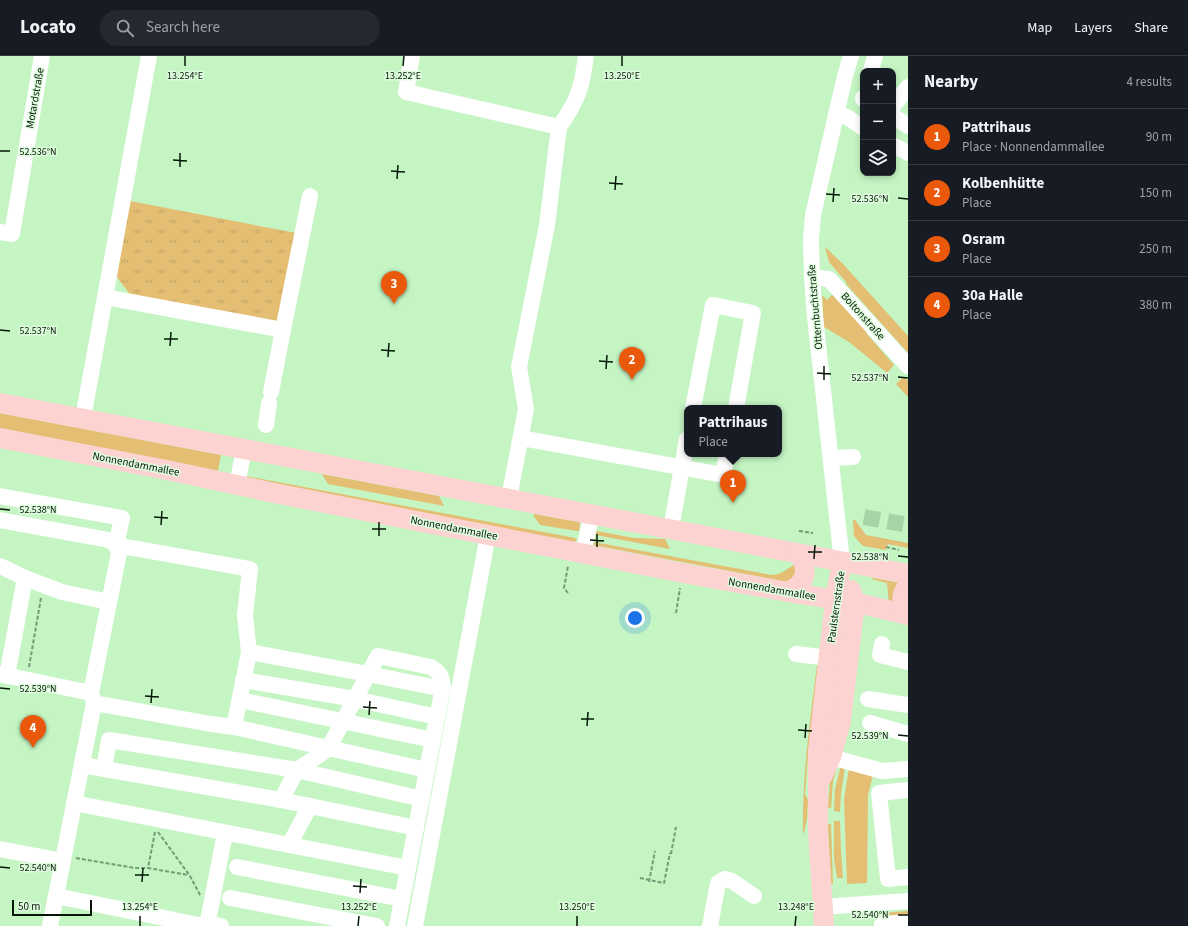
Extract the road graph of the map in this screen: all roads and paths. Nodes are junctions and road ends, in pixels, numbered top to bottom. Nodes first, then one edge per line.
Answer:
1 (42, 56) edge
2 (149, 56) edge
3 (412, 56) edge
4 (586, 56) edge
5 (842, 56) edge
6 (851, 56) edge
7 (876, 56) edge
8 (872, 68) edge
9 (845, 76) junction
10 (908, 87) edge
11 (895, 104) edge
12 (836, 114) junction
13 (896, 118) edge
14 (860, 126) edge
15 (908, 126) edge
16 (559, 127) junction
17 (896, 147) edge
18 (908, 154) edge
19 (310, 196) dead end
20 (6, 233) edge
21 (812, 277) junction
22 (105, 297) junction
23 (283, 330) junction
24 (908, 366) edge
25 (0, 403) edge
26 (695, 405) edge
27 (737, 405) edge
28 (83, 418) junction
29 (266, 425) dead end
30 (0, 438) edge
31 (521, 438) junction
32 (244, 449) junction
33 (684, 454) edge
34 (727, 457) edge
35 (853, 457) dead end
36 (831, 458) junction
37 (681, 468) junction
38 (237, 485) junction
39 (0, 496) edge
40 (508, 498) junction
41 (592, 514) junction
42 (0, 520) edge
43 (671, 529) junction
44 (799, 531) dead end
45 (813, 533) dead end
46 (488, 535) junction
47 (116, 545) junction
48 (886, 547) dead end
49 (900, 550) dead end
50 (800, 554) junction
51 (576, 559) junction
52 (842, 562) junction
53 (0, 566) edge
54 (908, 574) edge
55 (25, 578) junction
56 (43, 585) junction
57 (908, 585) edge
58 (681, 586) dead end
59 (788, 592) junction
60 (568, 593) dead end
61 (835, 600) junction
62 (109, 602) junction
63 (855, 603) junction
64 (676, 613) dead end
65 (908, 614) edge
66 (882, 644) dead end
67 (249, 652) junction
68 (796, 654) dead end
69 (829, 658) junction
70 (907, 658) edge
71 (368, 674) junction
72 (4, 675) edge
73 (26, 680) junction
74 (243, 680) junction
75 (92, 698) junction
76 (355, 699) junction
77 (868, 699) dead end
78 (240, 700) junction
79 (908, 705) edge
80 (437, 717) junction
81 (343, 722) junction
82 (870, 723) dead end
83 (234, 727) junction
84 (908, 734) edge
85 (433, 740) junction
86 (328, 748) junction
87 (831, 757) junction
88 (82, 765) junction
89 (104, 769) junction
90 (908, 769) edge
91 (297, 770) junction
92 (427, 770) junction
93 (818, 786) junction
94 (908, 790) edge
95 (422, 799) junction
96 (281, 800) junction
97 (74, 803) junction
98 (310, 806) junction
99 (416, 828) junction
100 (676, 828) dead end
101 (225, 833) junction
102 (289, 845) junction
103 (0, 849) edge
104 (655, 851) dead end
105 (63, 858) junction
106 (237, 867) dead end
107 (148, 868) junction
108 (408, 868) junction
109 (190, 876) junction
110 (908, 877) edge
111 (640, 878) dead end
112 (649, 881) junction
113 (56, 896) junction
114 (754, 896) dead end
115 (230, 898) dead end
116 (402, 899) junction
117 (908, 901) edge
118 (871, 904) junction
119 (823, 917) edge
120 (211, 922) edge
121 (908, 922) edge
122 (882, 925) edge
123 (50, 926) edge
124 (377, 926) edge
125 (397, 926) edge
126 (415, 926) edge
127 (710, 926) edge

1 - 20 street, Motardstraße
2 - 22 street
3 - 16 street
4 - 16 street
5 - 9 street
6 - 9 street, Otternbuchtstraße
7 - 8 street
9 - 12 street, Otternbuchtstraße
10 - 11 street
12 - 14 street
12 - 21 street, Otternbuchtstraße
13 - 15 street
16 - 31 street
17 - 18 street
19 - 23 street
21 - 24 street, Boltonstraße
21 - 36 street, Otternbuchtstraße
22 - 23 street
22 - 28 street
23 - 29 street
25 - 28 main road
26 - 27 street
28 - 32 main road
30 - 38 main road, Nonnendammallee
31 - 37 street
31 - 40 street
32 - 38 street
32 - 40 main road
33 - 37 street
34 - 37 street
35 - 36 street
36 - 52 street, Otternbuchtstraße
37 - 43 street
38 - 46 main road, Nonnendammallee
39 - 47 street
40 - 41 main road
41 - 43 main road
41 - 51 street
42 - 47 street
43 - 50 main road
44 - 45 path
46 - 51 main road, Nonnendammallee
46 - 126 street
47 - 62 street
47 - 67 street
48 - 49 path
50 - 52 main road
50 - 59 main road
51 - 59 main road, Nonnendammallee
51 - 60 path
52 - 54 main road
52 - 61 main road, Paulsternstraße
52 - 63 main road, Paulsternstraße
53 - 55 street
55 - 56 street
55 - 72 street
56 - 62 street
56 - 73 path
57 - 65 main road
58 - 64 path
59 - 61 main road, Nonnendammallee
61 - 63 main road, Nonnendammallee
61 - 69 main road, Paulsternstraße
62 - 75 street
63 - 65 main road, Nonnendammallee
63 - 87 main road, Paulsternstraße
66 - 70 street
67 - 71 street
67 - 74 street
68 - 69 street
69 - 93 main road, Paulsternstraße
71 - 76 street
71 - 80 street
72 - 73 street
73 - 75 street
74 - 76 street
74 - 78 street
75 - 83 street
75 - 88 street
76 - 80 street
76 - 81 street
77 - 79 street
78 - 81 street
78 - 83 street
80 - 85 street
81 - 85 street
81 - 86 street
82 - 84 street
83 - 86 street
85 - 92 street
86 - 91 street
86 - 92 street
87 - 90 street
87 - 93 main road, Paulsternstraße
88 - 89 street
88 - 97 street
89 - 91 street
89 - 96 street
91 - 95 street
91 - 96 street
92 - 95 street
93 - 119 main road, Paulsternstraße
94 - 110 street
95 - 99 street
96 - 98 street
97 - 101 street
97 - 105 street
98 - 99 street
98 - 102 street
99 - 108 street
100 - 112 path
101 - 102 street
101 - 120 street
102 - 108 street
103 - 105 street
104 - 112 path
105 - 107 path
105 - 113 street
106 - 116 street
107 - 109 path
107 - 109 path
108 - 116 street
109 - 120 path
111 - 112 path
113 - 120 street
113 - 123 street
114 - 127 street
115 - 124 street
116 - 125 street
117 - 118 street
118 - 119 street
118 - 122 street
121 - 122 street

